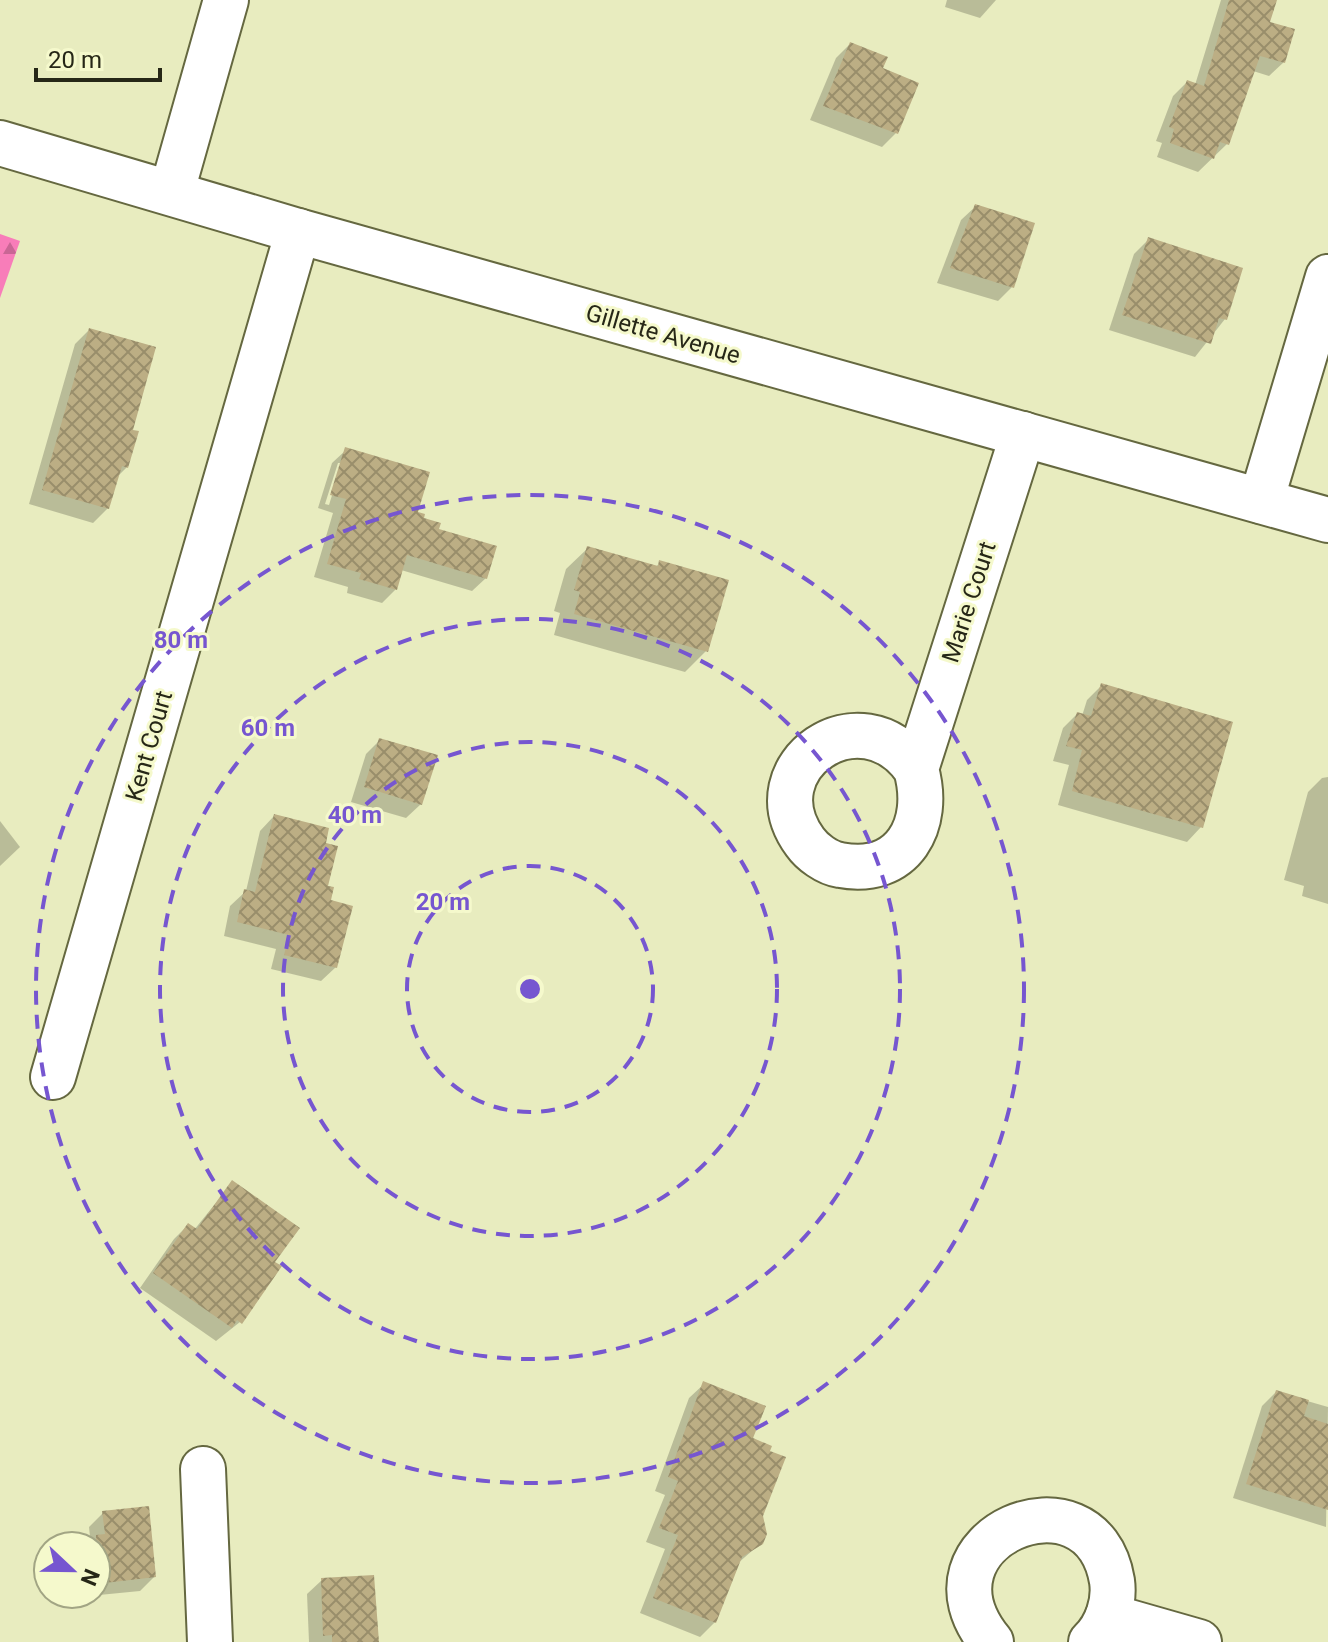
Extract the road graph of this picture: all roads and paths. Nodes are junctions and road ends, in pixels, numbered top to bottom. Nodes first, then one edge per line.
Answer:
1 (226, 0) edge
2 (0, 143) edge
3 (172, 191) junction
4 (298, 231) junction
5 (1328, 277) edge
6 (1023, 434) junction
7 (1261, 501) junction
8 (1328, 520) edge
9 (916, 769) dead end
10 (53, 1077) dead end
11 (203, 1469) dead end
12 (1099, 1629) edge
13 (210, 1642) edge
14 (991, 1642) edge
15 (1199, 1642) edge

1 - 3 street
2 - 3 street, Gillette Avenue
3 - 4 street, Gillette Avenue
4 - 6 street, Gillette Avenue
4 - 10 street, Kent Court
5 - 7 street
6 - 7 street, Gillette Avenue
6 - 9 street, Marie Court
7 - 8 street, Gillette Avenue
11 - 13 street
12 - 14 street
12 - 15 street

